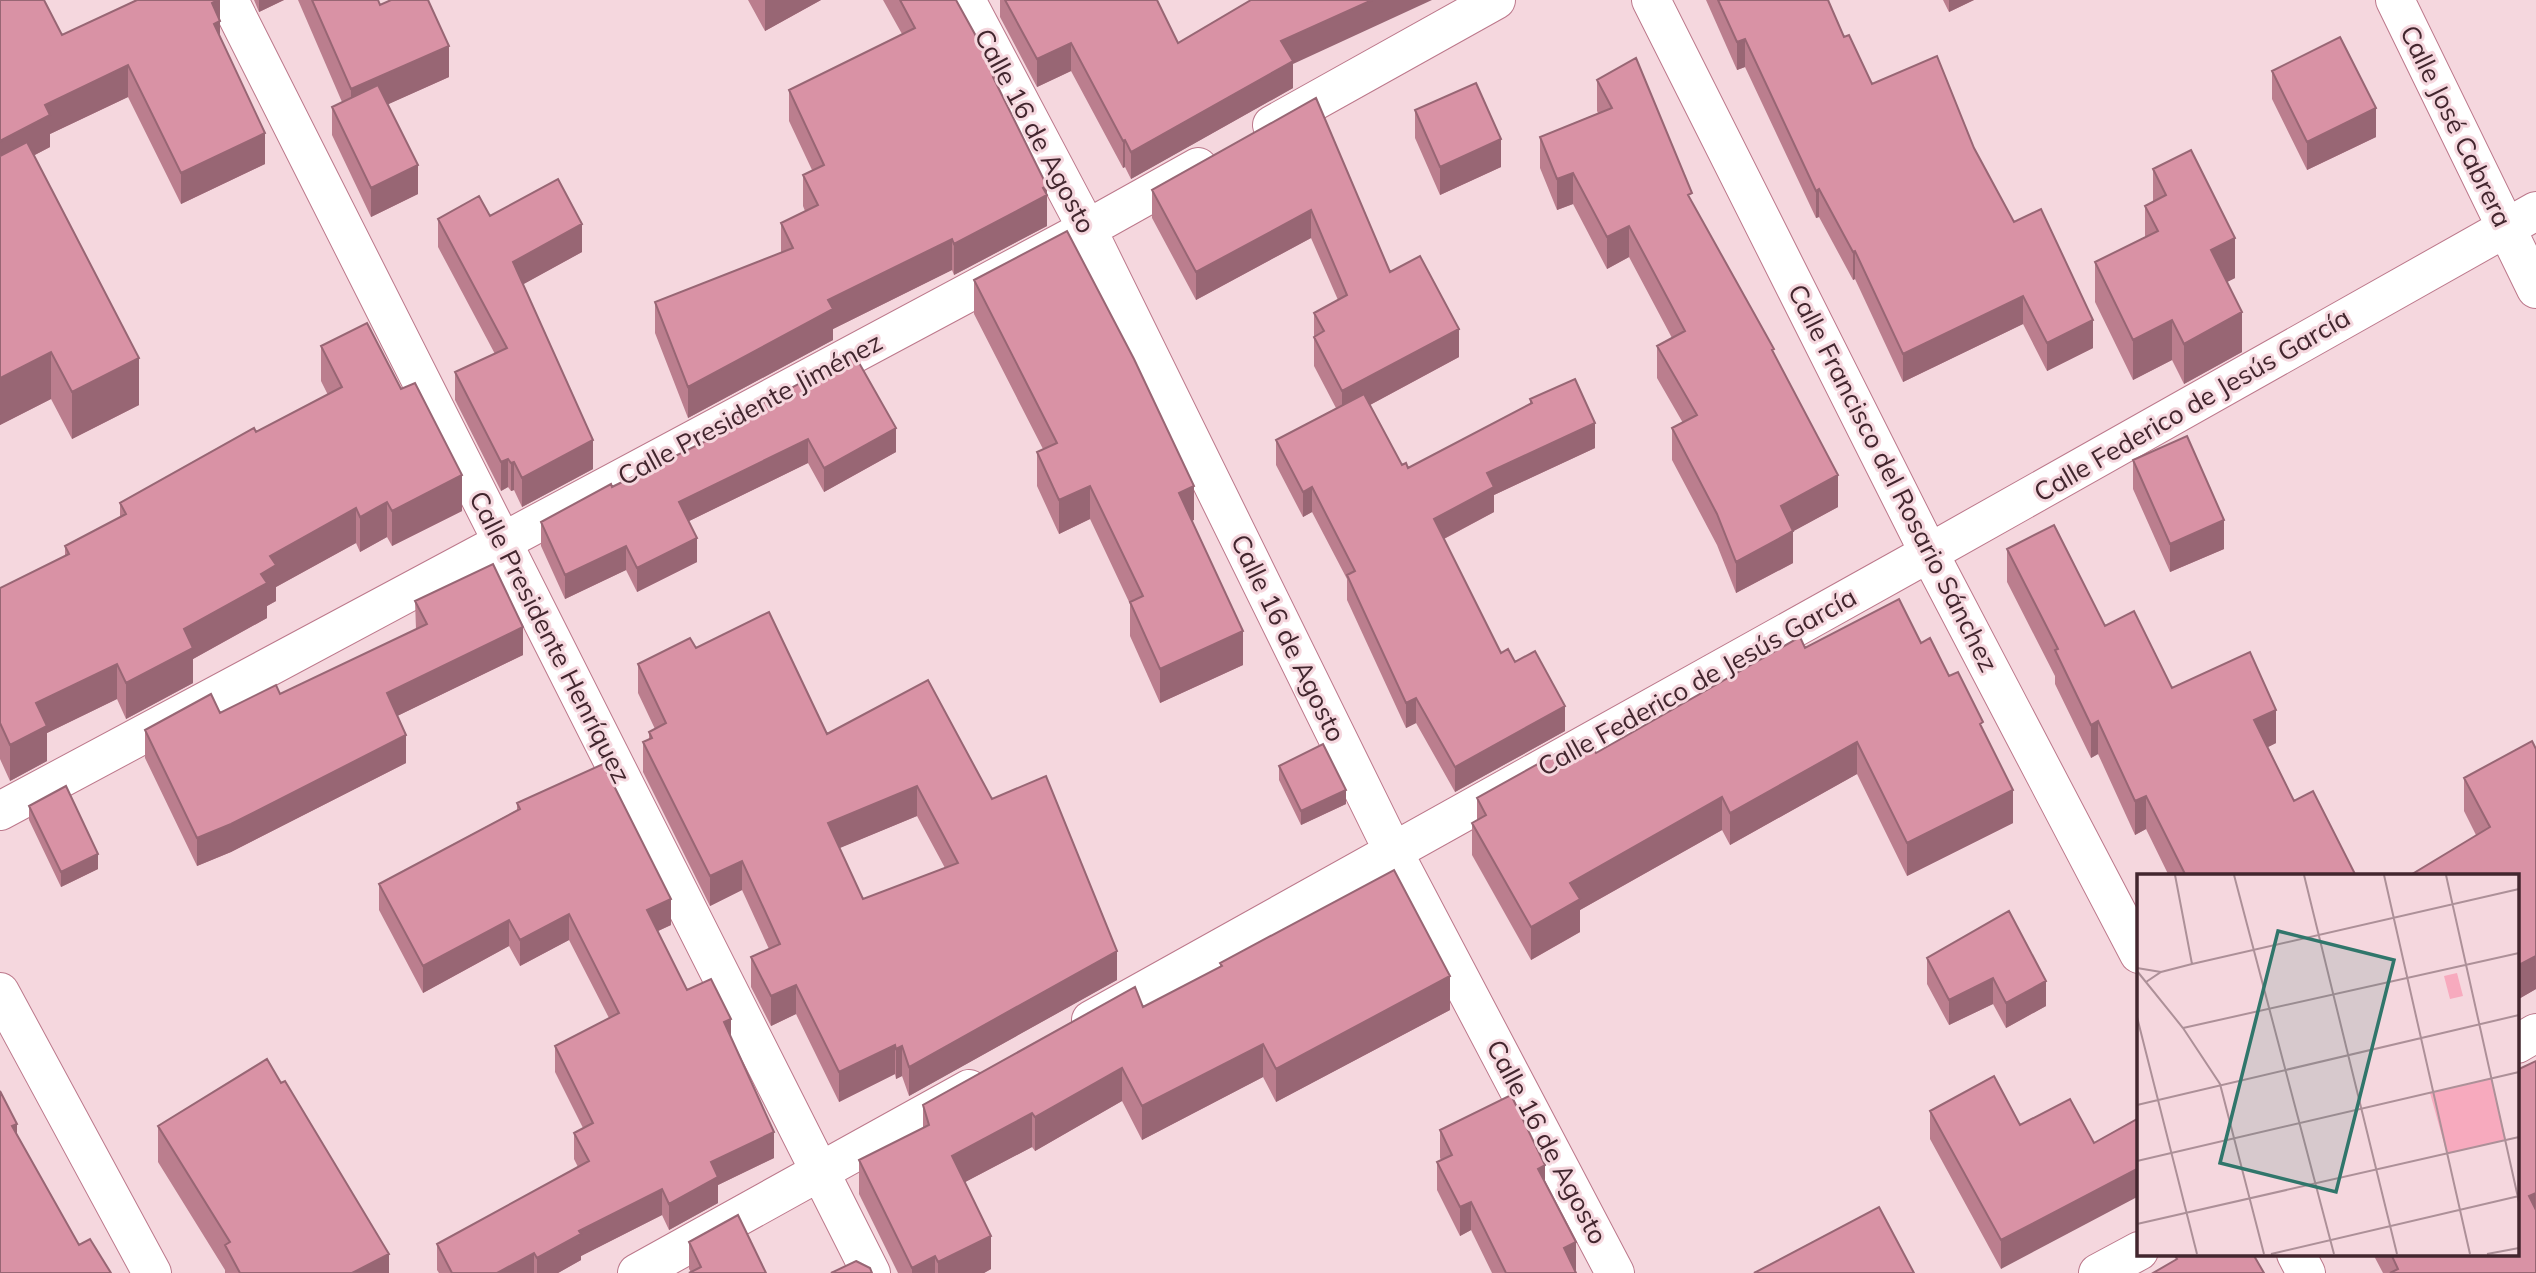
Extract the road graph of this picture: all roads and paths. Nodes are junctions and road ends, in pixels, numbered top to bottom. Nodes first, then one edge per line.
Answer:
1 (229, 0) edge
2 (966, 0) edge
3 (1496, 0) edge
4 (1651, 0) edge
5 (2395, 0) edge
6 (2521, 219) edge
7 (1087, 229) junction
8 (2536, 289) edge
9 (502, 542) junction
10 (1929, 554) junction
11 (0, 811) edge
12 (1393, 850) junction
13 (2137, 950) edge
14 (0, 992) edge
15 (2536, 1033) edge
16 (1064, 1036) edge
17 (2518, 1043) edge
18 (1003, 1070) edge
19 (820, 1173) junction
20 (2137, 1252) edge
21 (2297, 1256) edge
22 (152, 1273) edge
23 (636, 1273) edge
24 (871, 1273) edge
25 (1615, 1273) edge
26 (2098, 1273) edge
27 (2306, 1273) edge

1 - 9 street, Calle Presidente Henríquez
2 - 7 street, Calle 16 de Agosto
3 - 7 street, Calle Presidente Jiménez
4 - 10 street, Calle Francisco del Rosario Sánchez
5 - 6 street, Calle José Cabrera
6 - 8 street, Calle José Cabrera
6 - 10 street, Calle Federico de Jesús García
7 - 9 street, Calle Presidente Jiménez
7 - 12 street, Calle 16 de Agosto
9 - 11 street, Calle Presidente Jiménez
9 - 19 street, Calle Presidente Henríquez
10 - 12 street, Calle Federico de Jesús García
10 - 13 street, Calle Francisco del Rosario Sánchez
12 - 16 street, Calle Federico de Jesús García
12 - 25 street, Calle 16 de Agosto
14 - 22 street
15 - 17 street
18 - 19 street
19 - 23 street
19 - 24 street, Calle Presidente Henríquez
20 - 26 street
21 - 27 street

